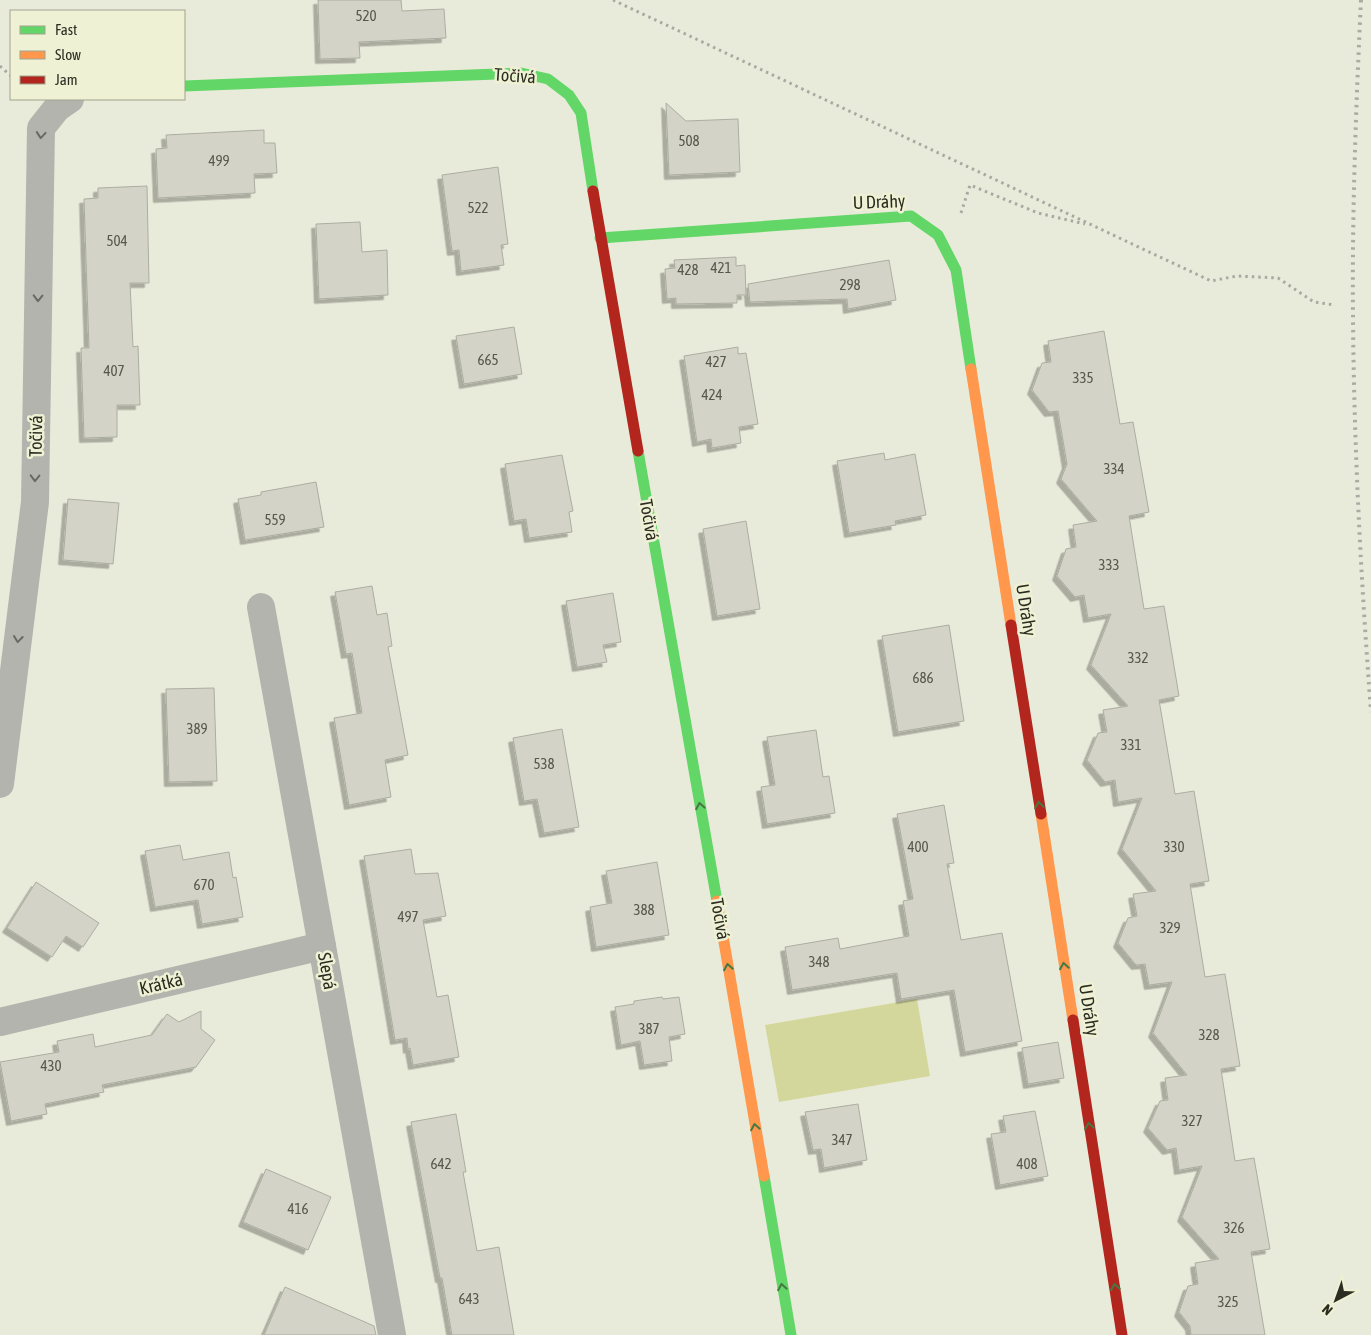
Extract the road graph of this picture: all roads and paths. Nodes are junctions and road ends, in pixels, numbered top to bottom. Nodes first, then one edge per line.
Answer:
1 (613, 0) edge
2 (0, 66) edge
3 (10, 75) edge
4 (185, 86) edge
5 (69, 100) edge
6 (1092, 225) junction
7 (938, 236) junction
8 (600, 238) junction
9 (1335, 306) dead end
10 (261, 607) dead end
11 (0, 784) edge
12 (322, 946) junction
13 (0, 1022) edge
14 (392, 1335) edge
15 (791, 1335) edge
16 (1122, 1335) edge

1 - 6 path
2 - 3 path
4 - 8 street, Točivá
5 -> 11 street, Točivá
6 - 7 path
6 - 9 path
7 - 8 street, U Dráhy
16 -> 7 street, U Dráhy
15 -> 8 street, Točivá
10 - 12 street, Slepá
12 - 13 street, Krátká
12 - 14 street, Slepá

